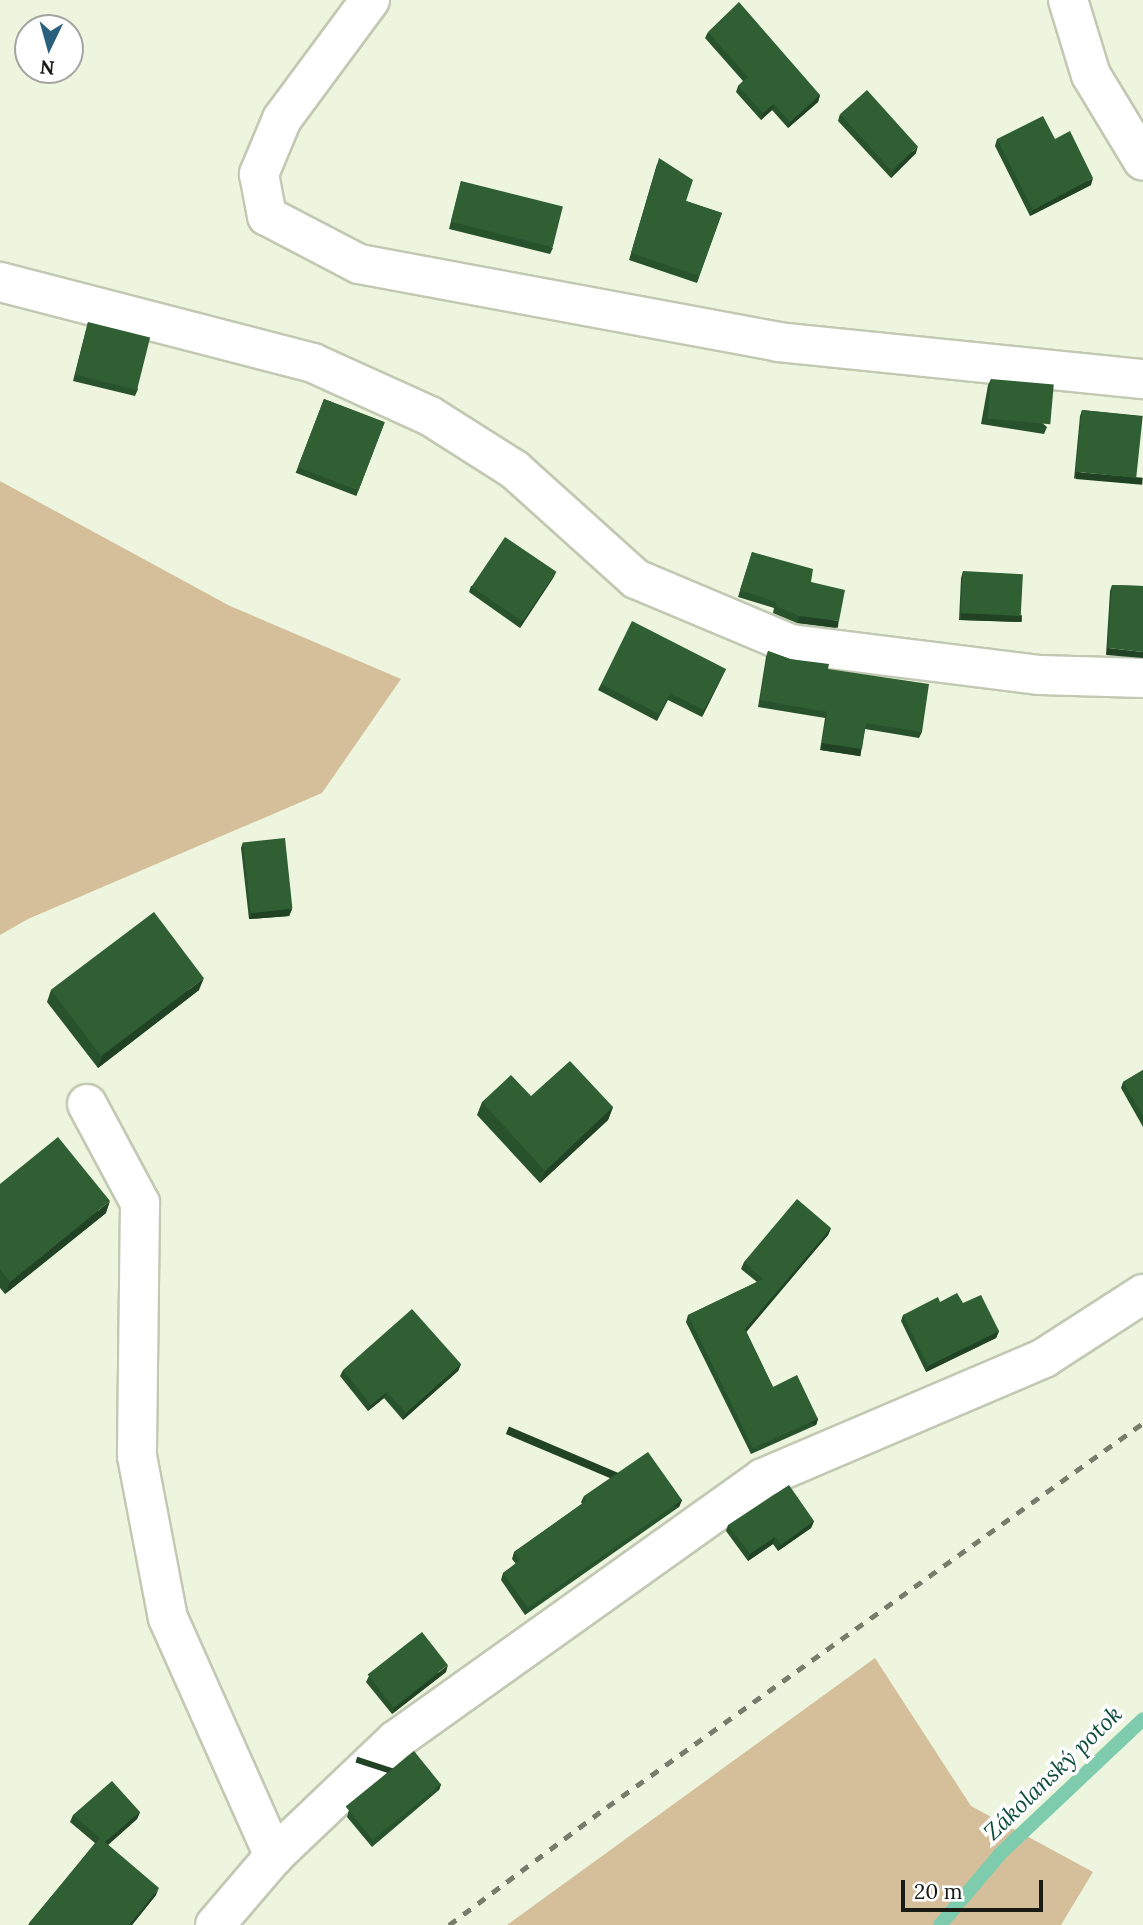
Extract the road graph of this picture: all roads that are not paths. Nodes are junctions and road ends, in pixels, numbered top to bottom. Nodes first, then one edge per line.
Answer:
1 (370, 0) edge
2 (1069, 0) edge
3 (1143, 161) edge
4 (0, 282) edge
5 (1143, 379) edge
6 (1143, 678) edge
7 (87, 1104) dead end
8 (1143, 1294) edge
9 (274, 1856) junction
10 (215, 1925) edge

1 - 5 street
2 - 3 street
4 - 6 street
7 - 9 street
8 - 9 street
9 - 10 street

